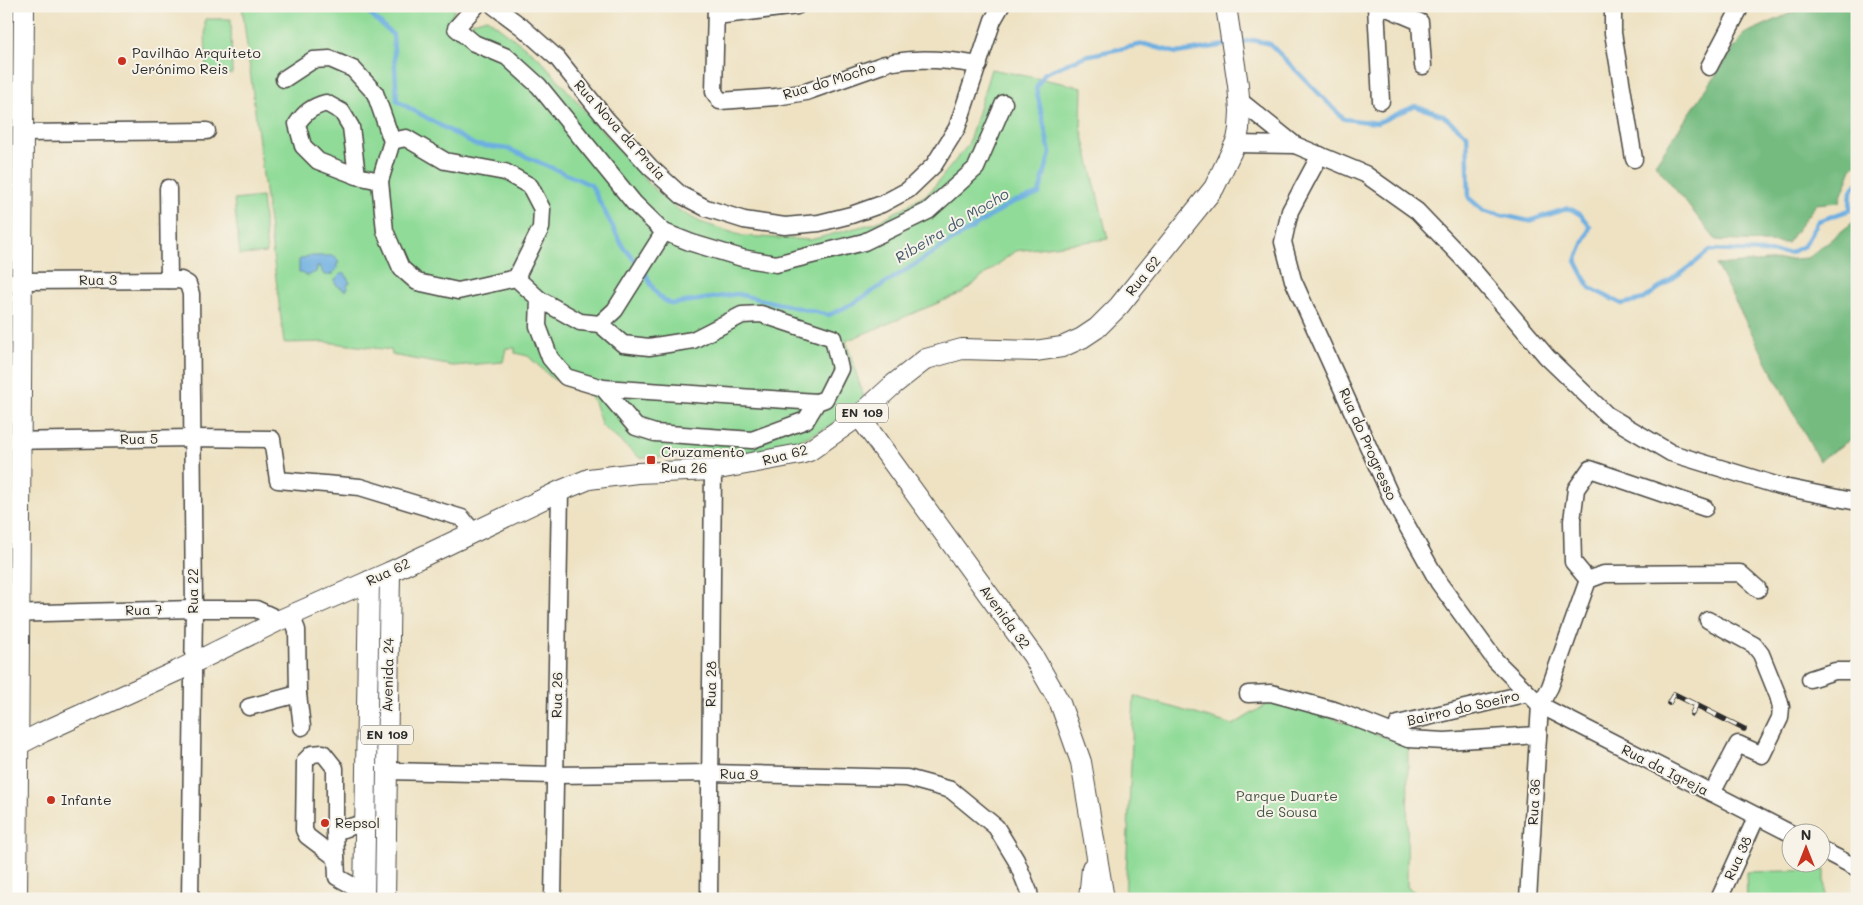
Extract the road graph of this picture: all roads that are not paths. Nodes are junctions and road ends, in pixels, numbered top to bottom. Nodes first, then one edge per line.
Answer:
1 (24, 6) edge
2 (476, 6) edge
3 (494, 6) edge
4 (797, 6) edge
5 (1002, 6) edge
6 (1226, 6) edge
7 (1376, 6) edge
8 (1382, 6) edge
9 (1613, 6) edge
10 (1741, 6) edge
11 (716, 11) edge
12 (978, 65) junction
13 (1423, 66) dead end
14 (1709, 67) dead end
15 (284, 79) dead end
16 (1239, 100) junction
17 (1381, 101) dead end
18 (1004, 103) dead end
19 (207, 132) dead end
20 (22, 133) junction
21 (392, 141) junction
22 (1235, 144) junction
23 (1295, 145) junction
24 (1320, 155) junction
25 (1634, 158) dead end
26 (356, 176) junction
27 (380, 181) junction
28 (168, 188) dead end
29 (664, 232) junction
30 (516, 278) junction
31 (169, 280) junction
32 (14, 282) edge
33 (188, 284) joint
34 (539, 299) junction
35 (600, 324) junction
36 (602, 388) junction
37 (817, 402) junction
38 (859, 416) junction
39 (192, 438) junction
40 (13, 442) edge
41 (713, 470) junction
42 (560, 491) junction
43 (1857, 502) edge
44 (1705, 508) dead end
45 (473, 532) junction
46 (390, 572) junction
47 (1588, 580) junction
48 (369, 581) junction
49 (1758, 589) dead end
50 (194, 609) junction
51 (13, 614) edge
52 (286, 618) junction
53 (1708, 620) dead end
54 (193, 663) junction
55 (1857, 671) edge
56 (1810, 679) dead end
57 (1528, 693) junction
58 (298, 694) junction
59 (1248, 694) dead end
60 (1540, 706) junction
61 (249, 707) dead end
62 (1398, 724) dead end
63 (302, 727) dead end
64 (1538, 735) junction
65 (12, 748) edge
66 (387, 771) junction
67 (710, 774) junction
68 (555, 775) junction
69 (1712, 793) junction
70 (1758, 816) junction
71 (365, 822) junction
72 (1780, 828) edge
73 (334, 832) junction
74 (1094, 846) junction
75 (1830, 854) edge
76 (336, 858) junction
77 (1857, 868) edge
78 (364, 895) edge
79 (17, 899) edge
80 (190, 899) edge
81 (385, 899) edge
82 (553, 899) edge
83 (709, 899) edge
84 (1030, 899) edge
85 (1089, 899) edge
86 (1104, 899) edge
87 (1528, 899) edge
88 (1718, 899) edge

1 - 20 main road
2 - 29 street
3 - 12 street, Rua Nova da Praia
4 - 11 street
5 - 12 street, Rua Nova da Praia
6 - 16 main road, Rua 62 / EN 109
7 - 17 street
8 - 13 street
9 - 25 street
10 - 14 street
11 - 12 street, Rua do Mocho
15 - 21 street
16 - 22 main road, Rua 62 / EN 109
16 - 23 street
18 - 29 street
19 - 20 street
20 - 32 main road
21 - 27 street
21 - 30 street
22 - 23 street
22 - 38 main road, Rua 62 / EN 109
23 - 24 street
24 - 43 street
24 - 57 street, Rua do Progresso
26 - 26 street
26 - 27 street
27 - 30 street
28 - 31 street
29 - 35 street
30 - 34 street
31 - 32 street, Rua 3
31 - 33 street, Rua 3
32 - 40 main road
33 - 39 street, Rua 22
34 - 35 street
34 - 36 street
35 - 37 street
36 - 37 street
36 - 37 street
38 - 41 main road, Rua 62 / EN 109
38 - 74 main road, Avenida 32
39 - 40 street, Rua 5
39 - 45 street, Rua 5
39 - 50 street, Rua 22
40 - 51 main road
41 - 42 main road, Rua 62 / EN 109
41 - 67 street, Rua 28
42 - 45 main road, Rua 62 / EN 109
42 - 68 street, Rua 26
44 - 47 street
45 - 46 main road, Rua 62 / EN 109
46 - 48 main road, Rua 62 / EN 109
46 - 66 main road, Avenida 24 / EN 109
47 - 49 street
47 - 60 street
48 - 52 main road, Rua 62
48 - 71 main road, Avenida 24 / EN 109
50 - 51 street, Rua 7
50 - 52 street, Rua 7
50 - 54 street, Rua 22
51 - 65 main road
52 - 54 main road, Rua 62
52 - 58 street
53 - 69 street
54 - 65 main road, Rua 62
54 - 80 street, Rua 22
55 - 56 street
57 - 60 street, Rua do Progresso
57 - 62 street, Bairro do Soeiro
58 - 61 street
58 - 63 street
59 - 64 street
60 - 64 street, Rua 36
60 - 69 street, Rua da Igreja
64 - 87 street, Rua 36
65 - 79 main road
66 - 68 street, Rua 9
66 - 81 main road, Avenida 24 / EN 109
67 - 68 street, Rua 9
67 - 83 street, Rua 28
67 - 84 street, Rua 9
68 - 82 street, Rua 26
69 - 70 street, Rua da Igreja
70 - 72 street, Rua da Igreja
70 - 88 street, Rua 38
71 - 73 street
71 - 78 main road, Avenida 24 / EN 109
73 - 76 street
73 - 76 street
74 - 85 main road, Avenida 32
74 - 86 main road, Avenida 32
75 - 77 street
76 - 78 street

